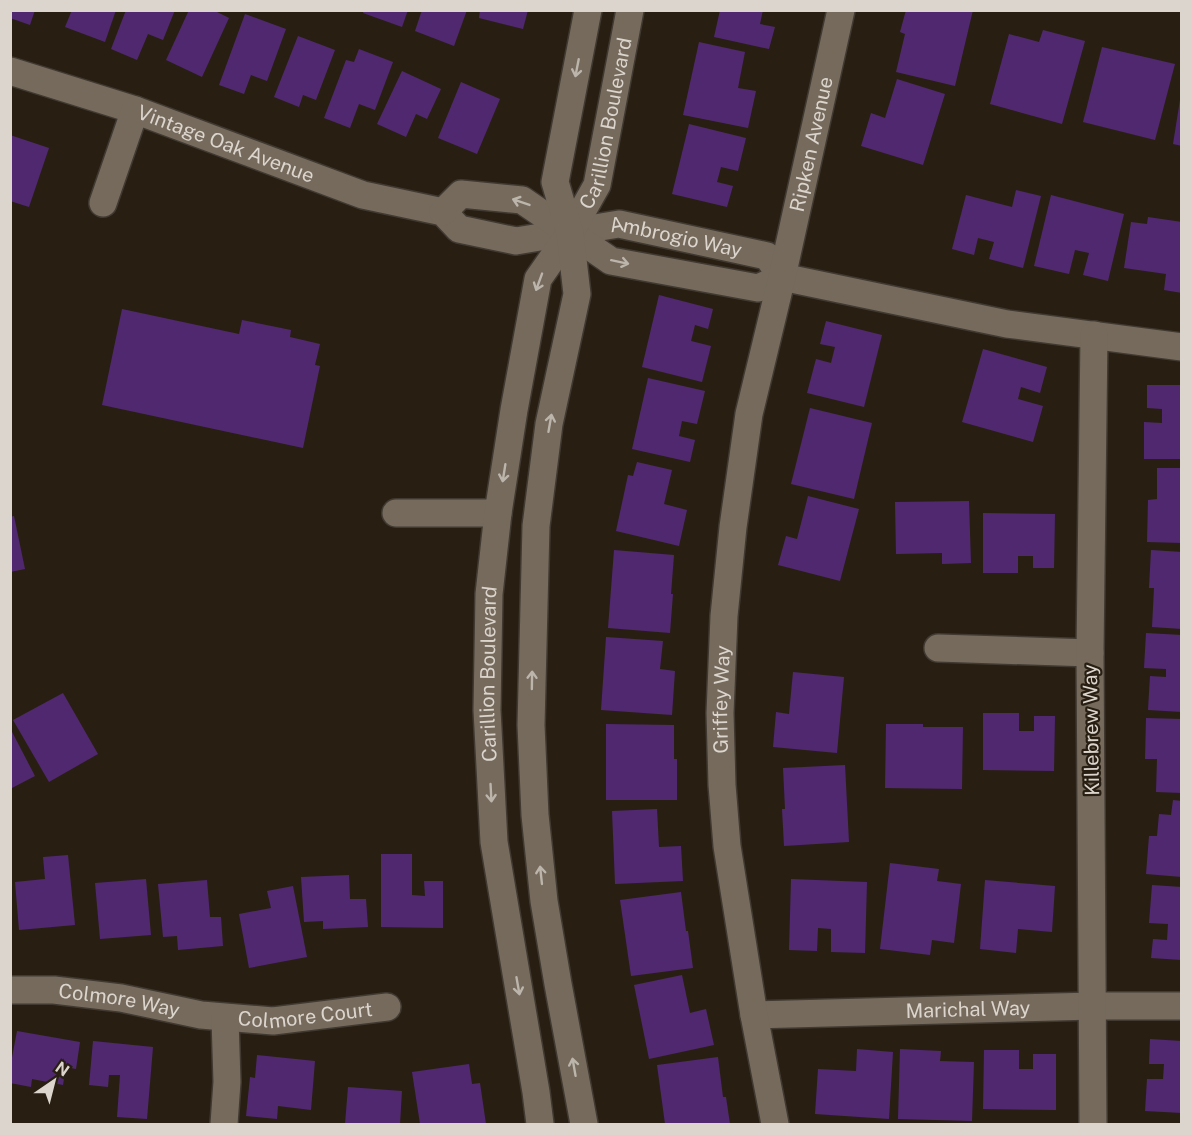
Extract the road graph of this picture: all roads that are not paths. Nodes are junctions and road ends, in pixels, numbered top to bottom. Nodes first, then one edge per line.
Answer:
1 (588, 10) edge
2 (630, 10) edge
3 (841, 10) edge
4 (10, 71) edge
5 (135, 110) junction
6 (103, 203) dead end
7 (443, 212) junction
8 (570, 233) junction
9 (782, 277) junction
10 (1094, 335) junction
11 (1182, 347) edge
12 (396, 513) dead end
13 (498, 513) junction
14 (938, 648) dead end
15 (1090, 653) junction
16 (10, 990) edge
17 (1094, 1006) junction
18 (1182, 1006) edge
19 (387, 1007) dead end
20 (754, 1015) junction
21 (225, 1018) junction
22 (224, 1125) edge
23 (540, 1125) edge
24 (584, 1125) edge
25 (775, 1125) edge
26 (1094, 1125) edge

1 -> 8 street, Carillion Boulevard
2 - 8 street, Carillion Boulevard
3 - 9 street, Ripken Avenue
4 - 5 street, Vintage Oak Avenue
5 - 6 street
5 - 7 street, Vintage Oak Avenue
7 - 8 street, Vintage Oak Avenue
8 -> 7 street
8 -> 9 street, Ambrogio Way
8 - 9 street, Ambrogio Way
8 -> 13 street, Carillion Boulevard
24 -> 8 street, Carillion Boulevard
9 - 10 street
9 - 20 street, Griffey Way
10 - 11 street
10 - 15 street, Killebrew Way
12 - 13 street
13 -> 23 street, Carillion Boulevard
14 - 15 street
15 - 17 street, Killebrew Way
16 - 21 street, Colmore Way
17 - 18 street, Marichal Way
17 - 20 street, Marichal Way
17 - 26 street, Killebrew Way
19 - 21 street, Colmore Court
20 - 25 street, Griffey Way
21 - 22 street

